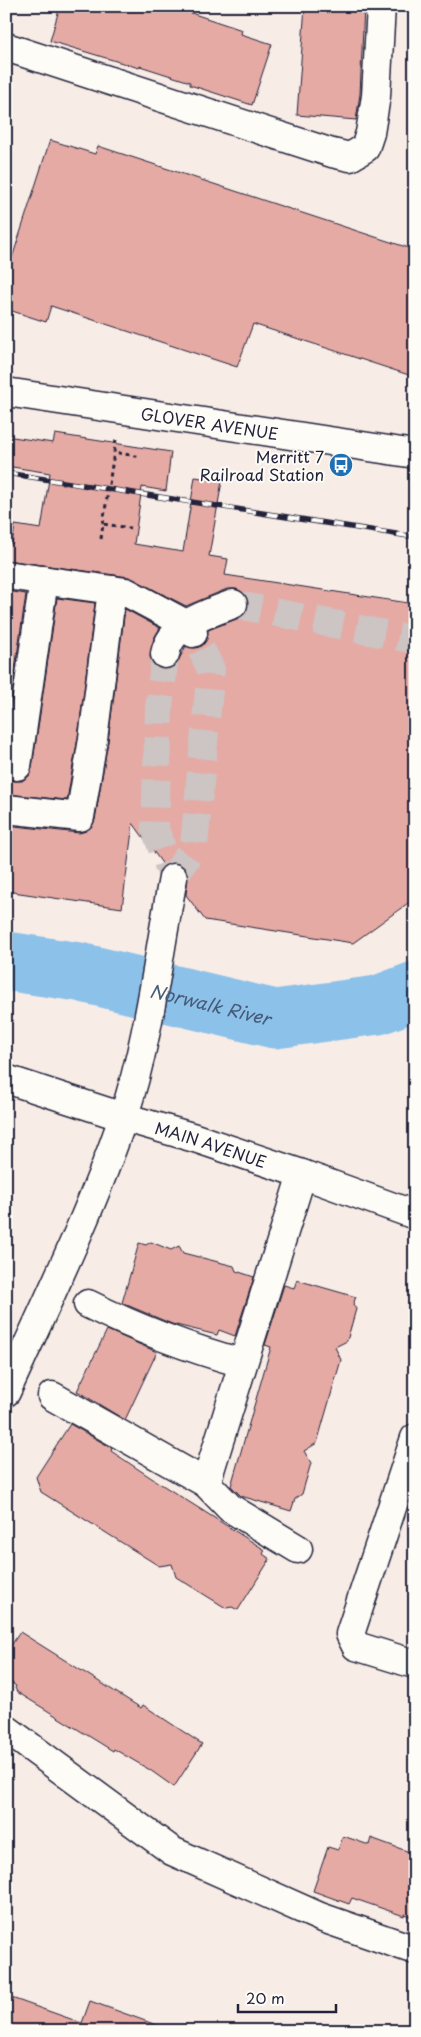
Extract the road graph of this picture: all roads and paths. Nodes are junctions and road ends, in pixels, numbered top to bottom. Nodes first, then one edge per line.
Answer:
1 (382, 6) edge
2 (6, 47) edge
3 (6, 392) edge
4 (415, 454) edge
5 (141, 457) dead end
6 (103, 524) junction
7 (130, 528) dead end
8 (101, 539) dead end
9 (6, 575) edge
10 (44, 580) junction
11 (112, 590) junction
12 (234, 604) tunnel mouth
13 (190, 628) junction
14 (165, 654) tunnel mouth
15 (18, 766) dead end
16 (6, 809) edge
17 (173, 878) dead end
18 (6, 1078) edge
19 (123, 1117) junction
20 (302, 1174) junction
21 (415, 1215) edge
22 (88, 1304) dead end
23 (242, 1362) junction
24 (6, 1392) edge
25 (52, 1396) dead end
26 (415, 1438) edge
27 (206, 1483) junction
28 (298, 1549) dead end
29 (415, 1661) edge
30 (6, 1729) edge
31 (415, 1950) edge

1 - 2 main road
3 - 4 main road, GLOVER AVENUE
5 - 6 path, bridge
6 - 7 path
6 - 8 path
9 - 10 main road
10 - 11 main road
10 - 15 main road
11 - 13 main road
11 - 16 main road
12 - 13 main road
13 - 14 main road
17 - 19 main road
18 - 19 main road, MAIN AVENUE
19 - 20 main road, MAIN AVENUE
19 - 24 main road
20 - 21 main road, MAIN AVENUE
20 - 23 main road
22 - 23 main road
23 - 27 main road
25 - 27 main road
26 - 29 main road
27 - 28 main road
30 - 31 main road

